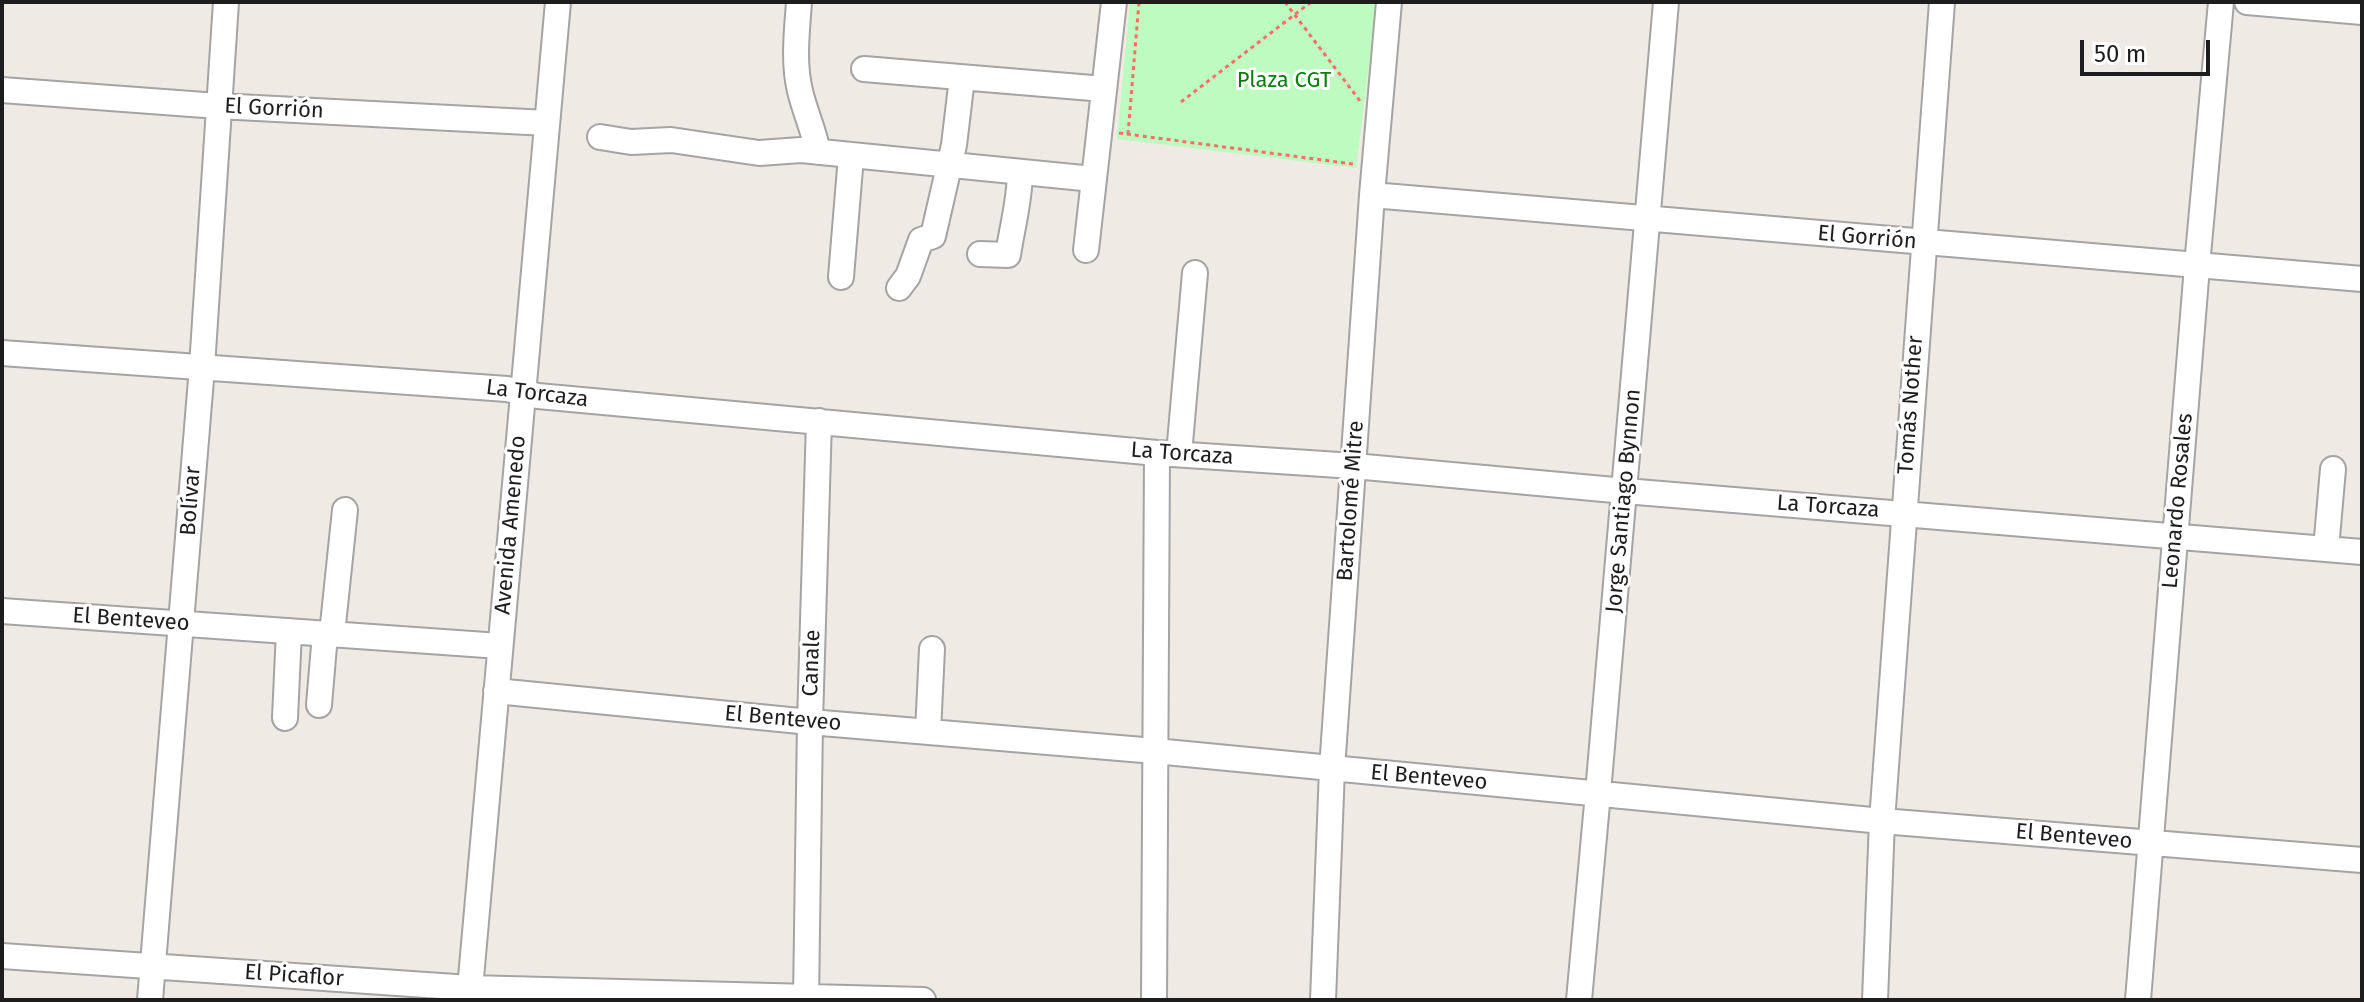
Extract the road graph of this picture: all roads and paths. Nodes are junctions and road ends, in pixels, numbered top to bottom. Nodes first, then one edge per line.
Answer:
1 (226, 2) edge
2 (558, 2) edge
3 (799, 2) edge
4 (1114, 2) edge
5 (1139, 2) edge
6 (1285, 2) edge
7 (1311, 2) edge
8 (1389, 2) edge
9 (1666, 2) edge
10 (1942, 2) edge
11 (2221, 2) edge
12 (2247, 2) edge
13 (2362, 12) edge
14 (1295, 15) junction
15 (864, 69) dead end
16 (962, 78) junction
17 (1104, 89) junction
18 (2, 90) edge
19 (1181, 102) dead end
20 (1361, 103) dead end
21 (218, 106) junction
22 (547, 123) junction
23 (1099, 131) junction
24 (1128, 135) junction
25 (600, 137) dead end
26 (818, 152) junction
27 (851, 156) junction
28 (950, 165) junction
29 (1374, 166) junction
30 (1020, 172) junction
31 (1093, 179) junction
32 (1372, 195) junction
33 (1648, 218) junction
34 (1923, 243) junction
35 (1086, 250) dead end
36 (980, 254) dead end
37 (2197, 266) junction
38 (1195, 273) dead end
39 (841, 277) dead end
40 (2362, 279) edge
41 (899, 288) dead end
42 (2, 353) edge
43 (202, 367) junction
44 (524, 393) junction
45 (819, 421) junction
46 (1168, 453) junction
47 (1354, 466) junction
48 (2333, 469) dead end
49 (1625, 491) junction
50 (345, 510) dead end
51 (1903, 512) junction
52 (2175, 535) junction
53 (2326, 549) junction
54 (2362, 552) edge
55 (2, 611) edge
56 (182, 623) junction
57 (289, 631) junction
58 (329, 634) junction
59 (500, 646) junction
60 (932, 649) dead end
61 (496, 691) junction
62 (319, 705) dead end
63 (285, 718) dead end
64 (810, 722) junction
65 (928, 732) junction
66 (1155, 751) junction
67 (1332, 769) junction
68 (1598, 793) junction
69 (1882, 821) junction
70 (2150, 843) junction
71 (2362, 860) edge
72 (2, 956) edge
73 (153, 965) junction
74 (470, 994) edge
75 (806, 999) edge
76 (150, 1000) edge
77 (923, 1000) edge
78 (1154, 1000) edge
79 (1323, 1000) edge
80 (1579, 1000) edge
81 (1875, 1000) edge
82 (2138, 1000) edge

1 - 21 street, Bolívar
2 - 22 street, Avenida Amenedo
3 - 26 street
4 - 17 street
5 - 24 path
6 - 14 path
7 - 14 path
8 - 29 street, Bartolomé Mitre
9 - 33 street, Jorge Santiago Bynnon
10 - 34 street, Tomás Nother
11 - 37 street, Leonardo Rosales
12 - 13 street
14 - 19 path
14 - 20 path
15 - 16 street
16 - 17 street
16 - 28 street
17 - 23 street
18 - 21 street, El Gorrión
21 - 22 street, El Gorrión
21 - 43 street, Bolívar
22 - 44 street, Avenida Amenedo
23 - 24 path
23 - 31 street
24 - 29 path
25 - 26 street
26 - 27 street
27 - 28 street
27 - 39 street
28 - 30 street
28 - 41 street
29 - 32 street, Bartolomé Mitre
30 - 31 street
30 - 36 street
31 - 35 street
32 - 33 street, El Gorrión
32 - 47 street, Bartolomé Mitre
33 - 34 street, El Gorrión
33 - 49 street, Jorge Santiago Bynnon
34 - 37 street, El Gorrión
34 - 51 street, Tomás Nother
37 - 40 street, El Gorrión
37 - 52 street, Leonardo Rosales
38 - 46 street
42 - 43 street, La Torcaza
43 - 44 street, La Torcaza
43 - 56 street, Bolívar
44 - 45 street, La Torcaza
44 - 59 street, Avenida Amenedo
45 - 46 street, La Torcaza
45 - 64 street, Canale
46 - 47 street, La Torcaza
46 - 66 street
47 - 49 street, La Torcaza
47 - 67 street, Bartolomé Mitre
48 - 53 street
49 - 51 street, La Torcaza
49 - 68 street, Jorge Santiago Bynnon
50 - 58 street
51 - 52 street, La Torcaza
51 - 69 street, Tomás Nother
52 - 53 street, La Torcaza
52 - 70 street, Leonardo Rosales
53 - 54 street, La Torcaza
55 - 56 street, El Benteveo
56 - 57 street, El Benteveo
56 - 73 street, Bolívar
57 - 58 street, El Benteveo
57 - 63 street
58 - 59 street, El Benteveo
58 - 62 street
59 - 61 street, Avenida Amenedo
60 - 65 street
61 - 64 street, El Benteveo
61 - 74 street, Avenida Amenedo
64 - 65 street, El Benteveo
64 - 75 street, Canale
65 - 66 street, El Benteveo
66 - 67 street, El Benteveo
66 - 78 street
67 - 68 street, El Benteveo
67 - 79 street, Bartolomé Mitre
68 - 69 street, El Benteveo
68 - 80 street, Jorge Santiago Bynnon
69 - 70 street, El Benteveo
69 - 81 street, Tomás Nother
70 - 71 street, El Benteveo
70 - 82 street, Leonardo Rosales
72 - 73 street, El Picaflor
73 - 74 street, El Picaflor
73 - 76 street, Bolívar
74 - 75 street, El Picaflor
75 - 77 street, El Picaflor

